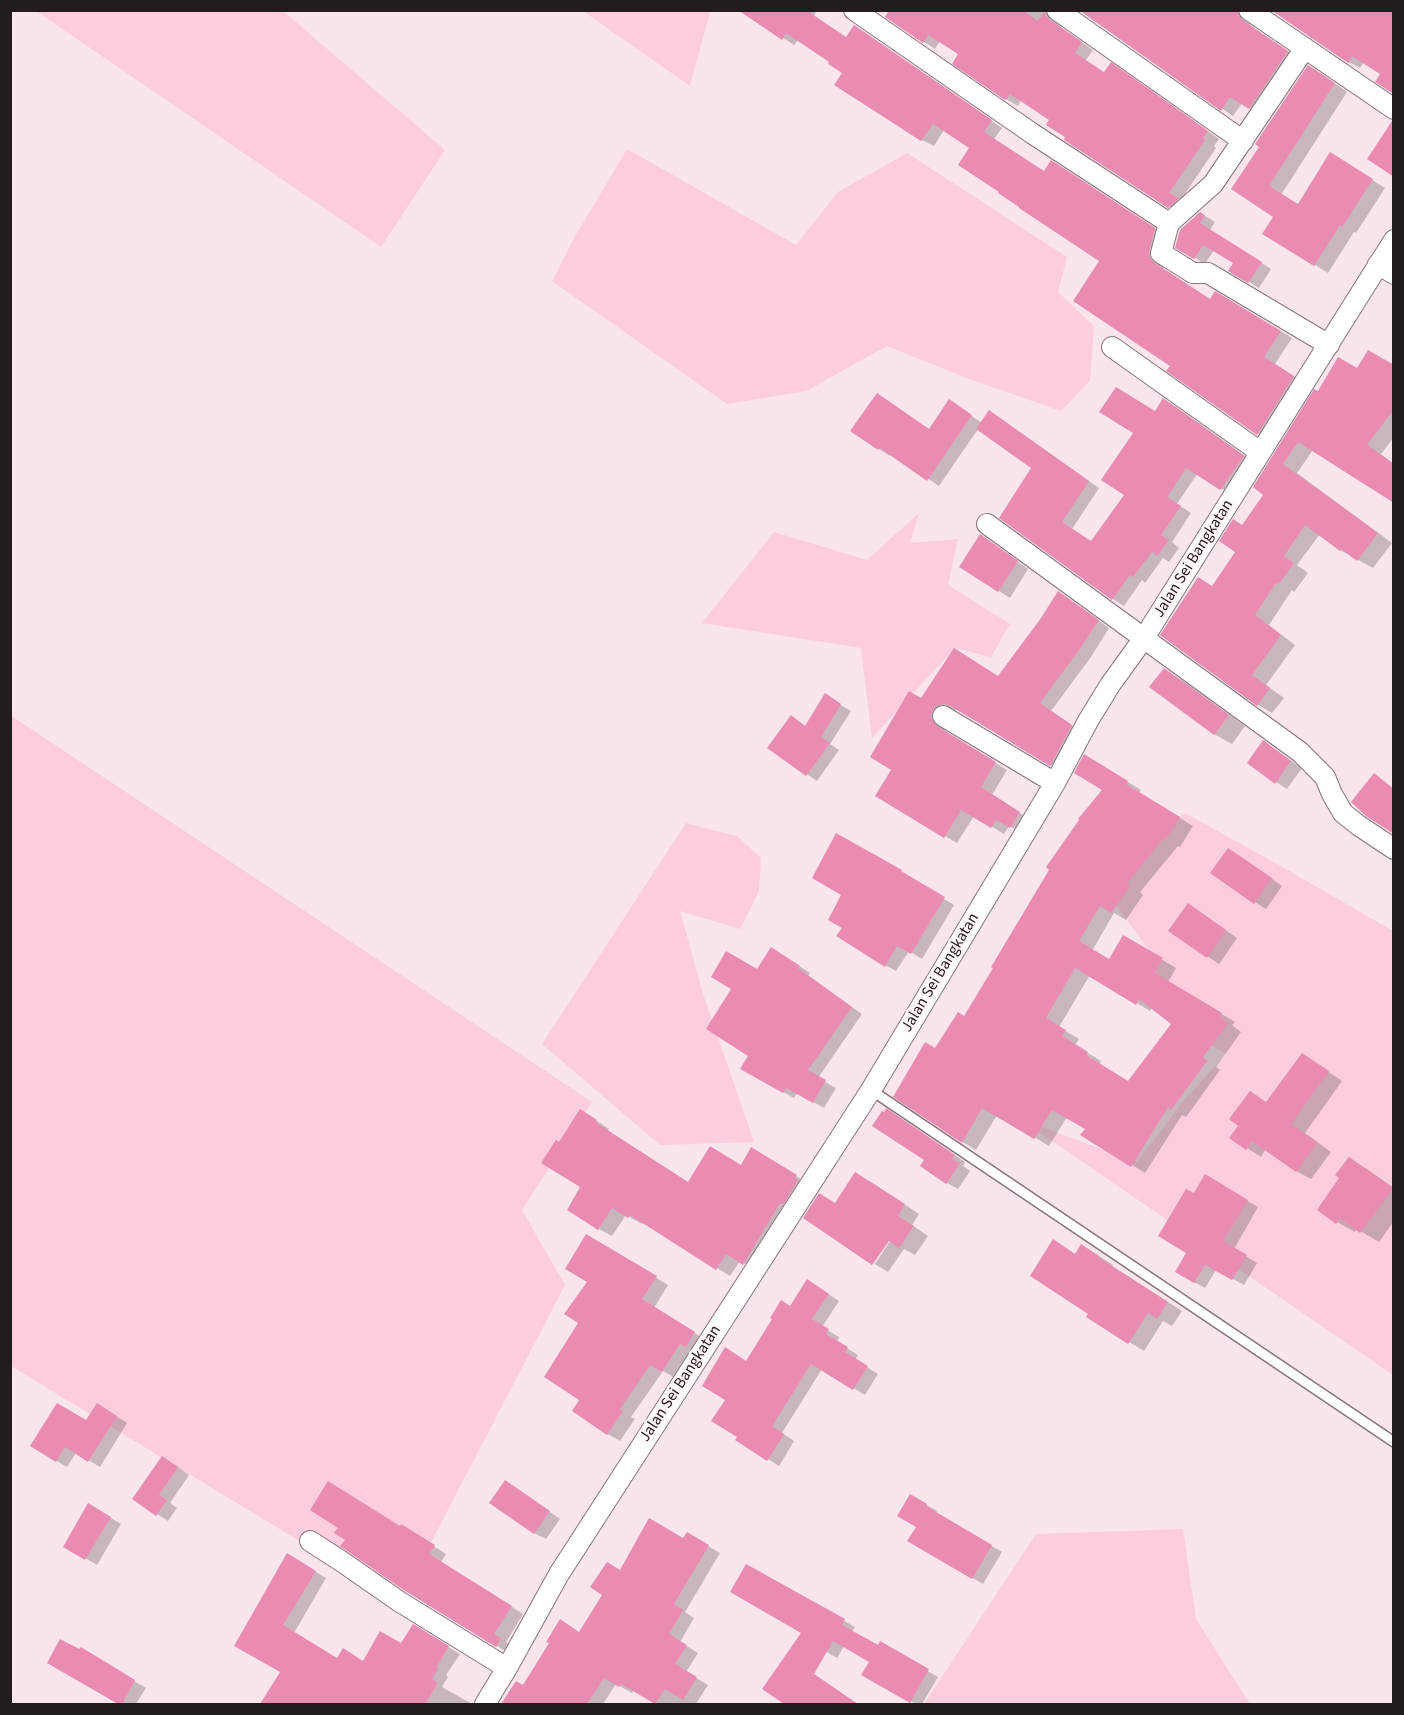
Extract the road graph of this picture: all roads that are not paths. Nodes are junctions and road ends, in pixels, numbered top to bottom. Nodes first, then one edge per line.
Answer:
1 (854, 10) edge
2 (1057, 10) edge
3 (1249, 10) edge
4 (1305, 48) junction
5 (1394, 108) edge
6 (1242, 141) junction
7 (1169, 223) junction
8 (1394, 240) edge
9 (1386, 269) edge
10 (1329, 345) junction
11 (1112, 347) dead end
12 (1260, 452) junction
13 (987, 524) dead end
14 (1144, 638) junction
15 (943, 716) dead end
16 (1055, 783) junction
17 (1394, 849) edge
18 (871, 1090) junction
19 (1394, 1442) edge
20 (310, 1541) dead end
21 (507, 1668) junction
22 (485, 1704) edge

1 - 7 street
2 - 6 street
3 - 4 street
4 - 5 street
4 - 6 street
6 - 7 street
7 - 10 street
8 - 9 street, Jalan Sei Bangkatan
9 - 10 street, Jalan Sei Bangkatan
10 - 12 street, Jalan Sei Bangkatan
11 - 12 street
12 - 14 street, Jalan Sei Bangkatan
13 - 14 street
14 - 16 street, Jalan Sei Bangkatan
14 - 17 street
15 - 16 street
16 - 18 street, Jalan Sei Bangkatan
18 - 19 lane
18 - 21 street, Jalan Sei Bangkatan
20 - 21 street
21 - 22 street, Jalan Sei Bangkatan

